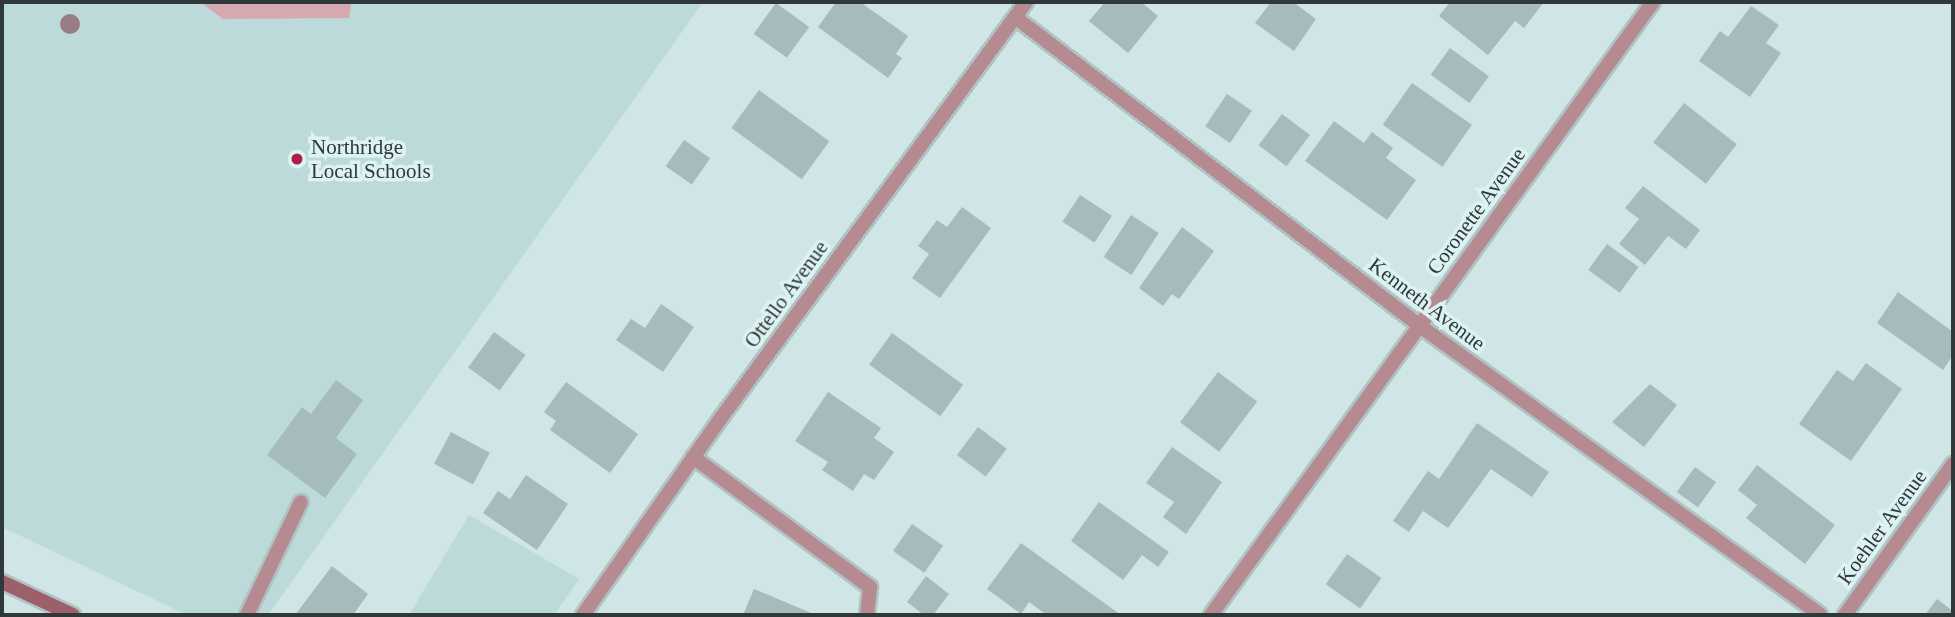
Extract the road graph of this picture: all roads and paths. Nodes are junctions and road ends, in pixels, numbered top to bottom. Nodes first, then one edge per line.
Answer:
1 (1026, 2) edge
2 (1653, 2) edge
3 (1015, 17) junction
4 (1419, 326) junction
5 (693, 457) junction
6 (1953, 464) edge
7 (301, 502) dead end
8 (2, 582) edge
9 (73, 615) edge
10 (247, 615) edge
11 (583, 615) edge
12 (867, 615) edge
13 (1211, 615) edge
14 (1820, 615) edge
15 (1845, 615) edge

1 - 3 street, Ottello Avenue
2 - 4 street, Coronette Avenue
3 - 4 street, Kenneth Avenue
3 - 5 street, Ottello Avenue
4 - 13 street, Coronette Avenue
4 - 14 street, Kenneth Avenue
5 - 11 street, Ottello Avenue
5 - 12 street
6 - 15 street, Koehler Avenue
7 - 10 street
8 - 9 main road

